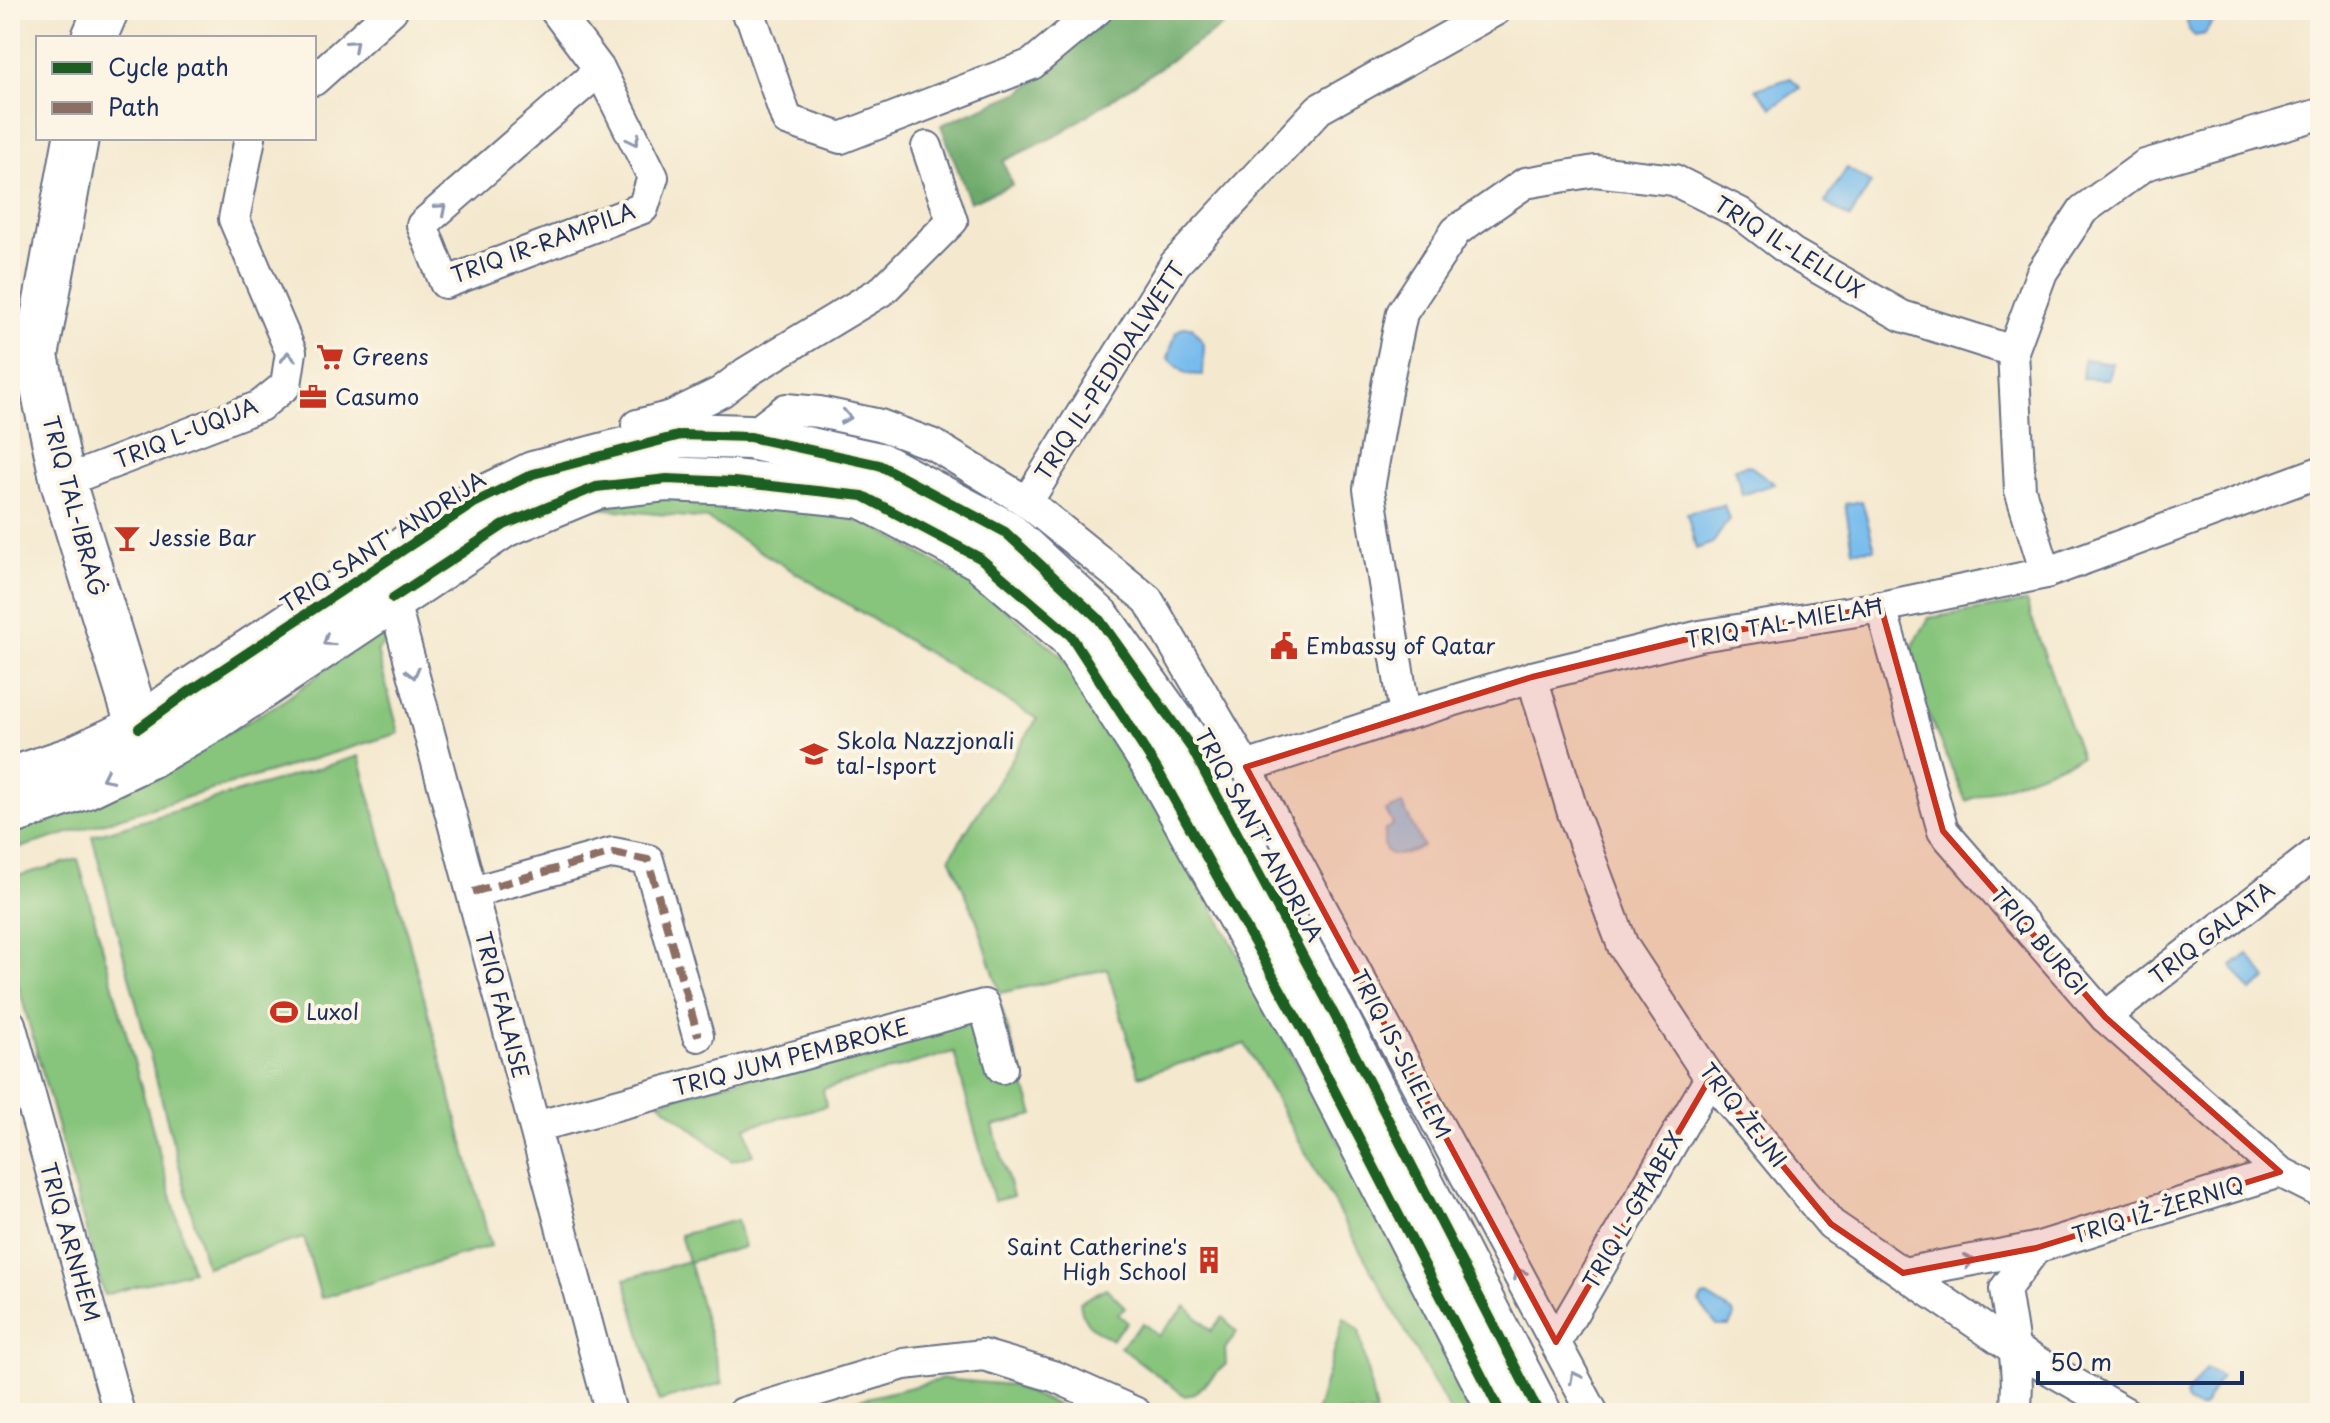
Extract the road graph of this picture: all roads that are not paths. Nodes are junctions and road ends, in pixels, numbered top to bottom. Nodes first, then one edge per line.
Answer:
1 (106, 10) edge
2 (392, 10) edge
3 (555, 10) edge
4 (745, 10) edge
5 (1097, 10) edge
6 (1496, 10) edge
7 (95, 36) edge
8 (600, 70) junction
9 (316, 78) edge
10 (2320, 114) edge
11 (76, 140) edge
12 (250, 140) edge
13 (927, 147) dead end
14 (2013, 351) junction
15 (23, 359) edge
16 (747, 372) junction
17 (786, 409) junction
18 (750, 437) junction
19 (2320, 472) edge
20 (533, 474) junction
21 (63, 482) junction
22 (1027, 502) junction
23 (2046, 573) junction
24 (393, 598) junction
25 (1881, 607) junction
26 (1532, 677) junction
27 (1405, 715) junction
28 (139, 728) junction
29 (1246, 767) junction
30 (10, 780) edge
31 (10, 813) edge
32 (2320, 850) edge
33 (473, 892) junction
34 (2105, 1017) junction
35 (10, 1024) edge
36 (698, 1036) dead end
37 (1002, 1068) dead end
38 (1710, 1078) junction
39 (535, 1127) junction
40 (2280, 1172) junction
41 (2320, 1192) edge
42 (2036, 1248) junction
43 (1903, 1273) junction
44 (1556, 1342) junction
45 (2014, 1349) junction
46 (119, 1413) edge
47 (611, 1413) edge
48 (743, 1413) edge
49 (1136, 1413) edge
50 (1501, 1413) edge
51 (1539, 1413) edge
52 (1593, 1413) edge
53 (2015, 1413) edge
54 (2126, 1413) edge

1 - 7 main road
9 -> 2 street
3 - 8 street, TRIQ IR-RAMPILA
4 - 5 street
6 - 22 street, TRIQ IL-PEDIDALWETT
8 -> 8 street, TRIQ IR-RAMPILA
10 - 14 street
11 - 15 main road, TRIQ TAL-IBRAĠ
21 -> 12 street, TRIQ L-UQIJA
13 - 16 street
14 - 23 street
14 - 27 street, TRIQ IL-LELLUX
15 - 21 main road, TRIQ TAL-IBRAĠ
16 - 17 street
16 - 20 street
17 - 18 street
17 -> 22 street, TRIQ IS-SLIELEM
18 - 20 main road, TRIQ SANT' ANDRIJA
18 - 51 main road, TRIQ SANT' ANDRIJA
19 - 23 street, TRIQ TAL-MIELAĦ
20 - 28 main road, TRIQ SANT' ANDRIJA
21 - 28 main road, TRIQ TAL-IBRAĠ
22 - 29 street, TRIQ IS-SLIELEM
23 - 25 street, TRIQ TAL-MIELAĦ
24 -> 31 main road
24 -> 33 street, TRIQ FALAISE
24 - 50 main road
25 - 26 street, TRIQ TAL-MIELAĦ
25 - 34 street, TRIQ BURGI
26 - 27 street, TRIQ TAL-MIELAĦ
26 - 38 street, TRIQ ŻEJNI
27 - 29 street, TRIQ TAL-MIELAĦ
28 - 30 main road, TRIQ SANT' ANDRIJA
44 -> 29 street, TRIQ IS-SLIELEM
32 - 34 street, TRIQ GALATA
33 - 36 street
33 - 39 street, TRIQ FALAISE
34 - 40 street, TRIQ BURGI
35 - 46 street, TRIQ ARNHEM
37 - 39 street, TRIQ JUM PEMBROKE
38 - 43 street, TRIQ ŻEJNI
38 - 44 street, TRIQ L-GĦABEX
39 - 47 street, TRIQ FALAISE
40 - 41 street, TRIQ BURGI
40 - 42 street, TRIQ IŻ-ŻERNIQ
43 -> 42 street, TRIQ IŻ-ŻERNIQ
42 - 45 street
43 - 45 street, TRIQ ŻEJNI
52 -> 44 street, TRIQ IS-SLIELEM
45 - 53 street
45 - 54 street, TRIQ ŻEJNI
48 - 49 street

